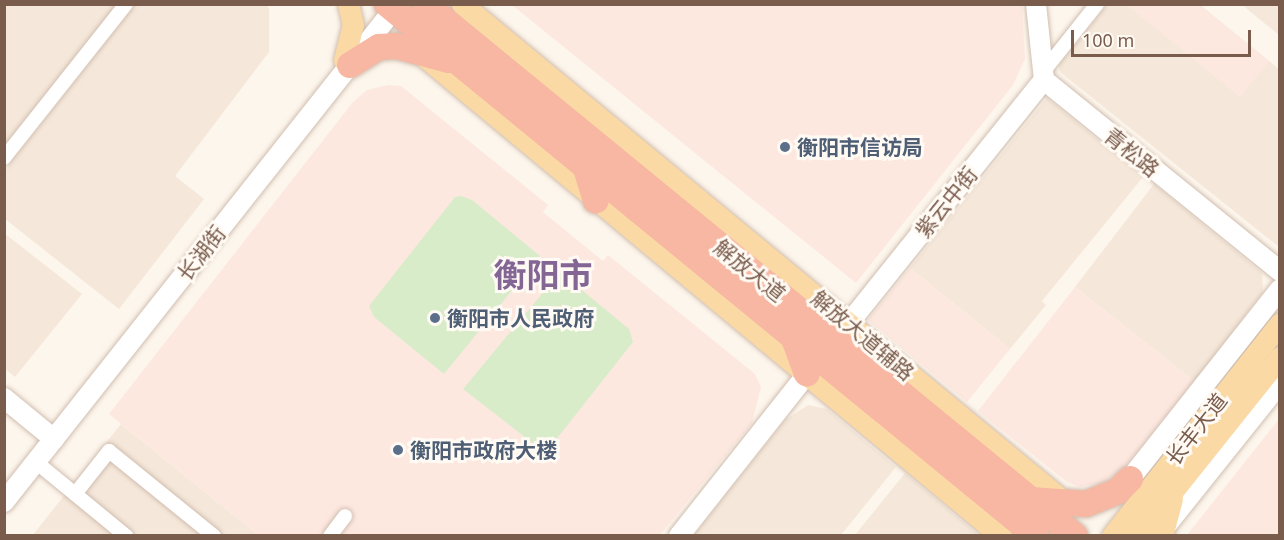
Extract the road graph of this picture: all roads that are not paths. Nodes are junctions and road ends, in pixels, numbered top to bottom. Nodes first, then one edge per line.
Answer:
1 (126, 4) edge
2 (348, 4) edge
3 (425, 4) edge
4 (462, 4) edge
5 (1036, 4) edge
6 (1097, 4) edge
7 (391, 6) edge
8 (417, 51) junction
9 (347, 62) junction
10 (459, 63) junction
11 (1043, 76) junction
12 (598, 117) junction
13 (592, 155) junction
14 (4, 158) edge
15 (600, 203) junction
16 (639, 208) junction
17 (1280, 271) edge
18 (1280, 289) edge
19 (1280, 323) edge
20 (842, 331) junction
21 (793, 335) junction
22 (1280, 357) edge
23 (807, 375) junction
24 (1280, 383) edge
25 (4, 398) edge
26 (51, 436) junction
27 (36, 462) junction
28 (1130, 478) joint
29 (4, 488) edge
30 (1174, 491) junction
31 (75, 494) junction
32 (1032, 500) junction
33 (4, 502) edge
34 (1068, 505) junction
35 (345, 516) dead end
36 (1162, 532) edge
37 (126, 536) edge
38 (214, 536) edge
39 (330, 536) edge
40 (679, 536) edge
41 (1001, 536) edge
42 (1036, 536) edge
43 (1075, 536) edge
44 (1112, 536) edge
45 (1137, 536) edge

1 - 14 street
2 - 9 main road
3 - 13 highway, 解放大道
4 - 12 main road, 解放大道辅路
5 - 11 main road
6 - 11 street
7 - 9 main road, 长湖街
7 - 10 highway, 解放大道
8 - 9 highway
8 - 10 highway
8 - 15 main road
9 - 26 main road, 长湖街
10 - 13 highway, 解放大道
11 - 17 main road, 青松路
11 - 20 main road, 紫云中街
12 - 13 main road
12 - 20 main road, 解放大道辅路
13 - 15 highway
13 - 16 highway, 解放大道
13 - 20 highway, 解放大道
15 - 16 highway
15 - 23 main road
16 - 21 highway, 解放大道
18 - 28 main road
19 - 44 main road, 长丰大道
20 - 32 highway, 解放大道
20 - 34 main road, 解放大道辅路
21 - 23 highway
21 - 42 highway, 解放大道
22 - 30 main road, 长丰大道
23 - 40 main road
23 - 41 main road
24 - 36 main road
25 - 26 main road
26 - 27 main road, 长湖街
26 - 29 main road, 长湖街
27 - 31 street
27 - 33 main road, 长湖街
28 - 34 highway
30 - 36 main road
30 - 45 main road, 长丰大道
31 - 37 street
31 - 38 street
32 - 34 highway
32 - 43 highway, 解放大道
35 - 39 street

